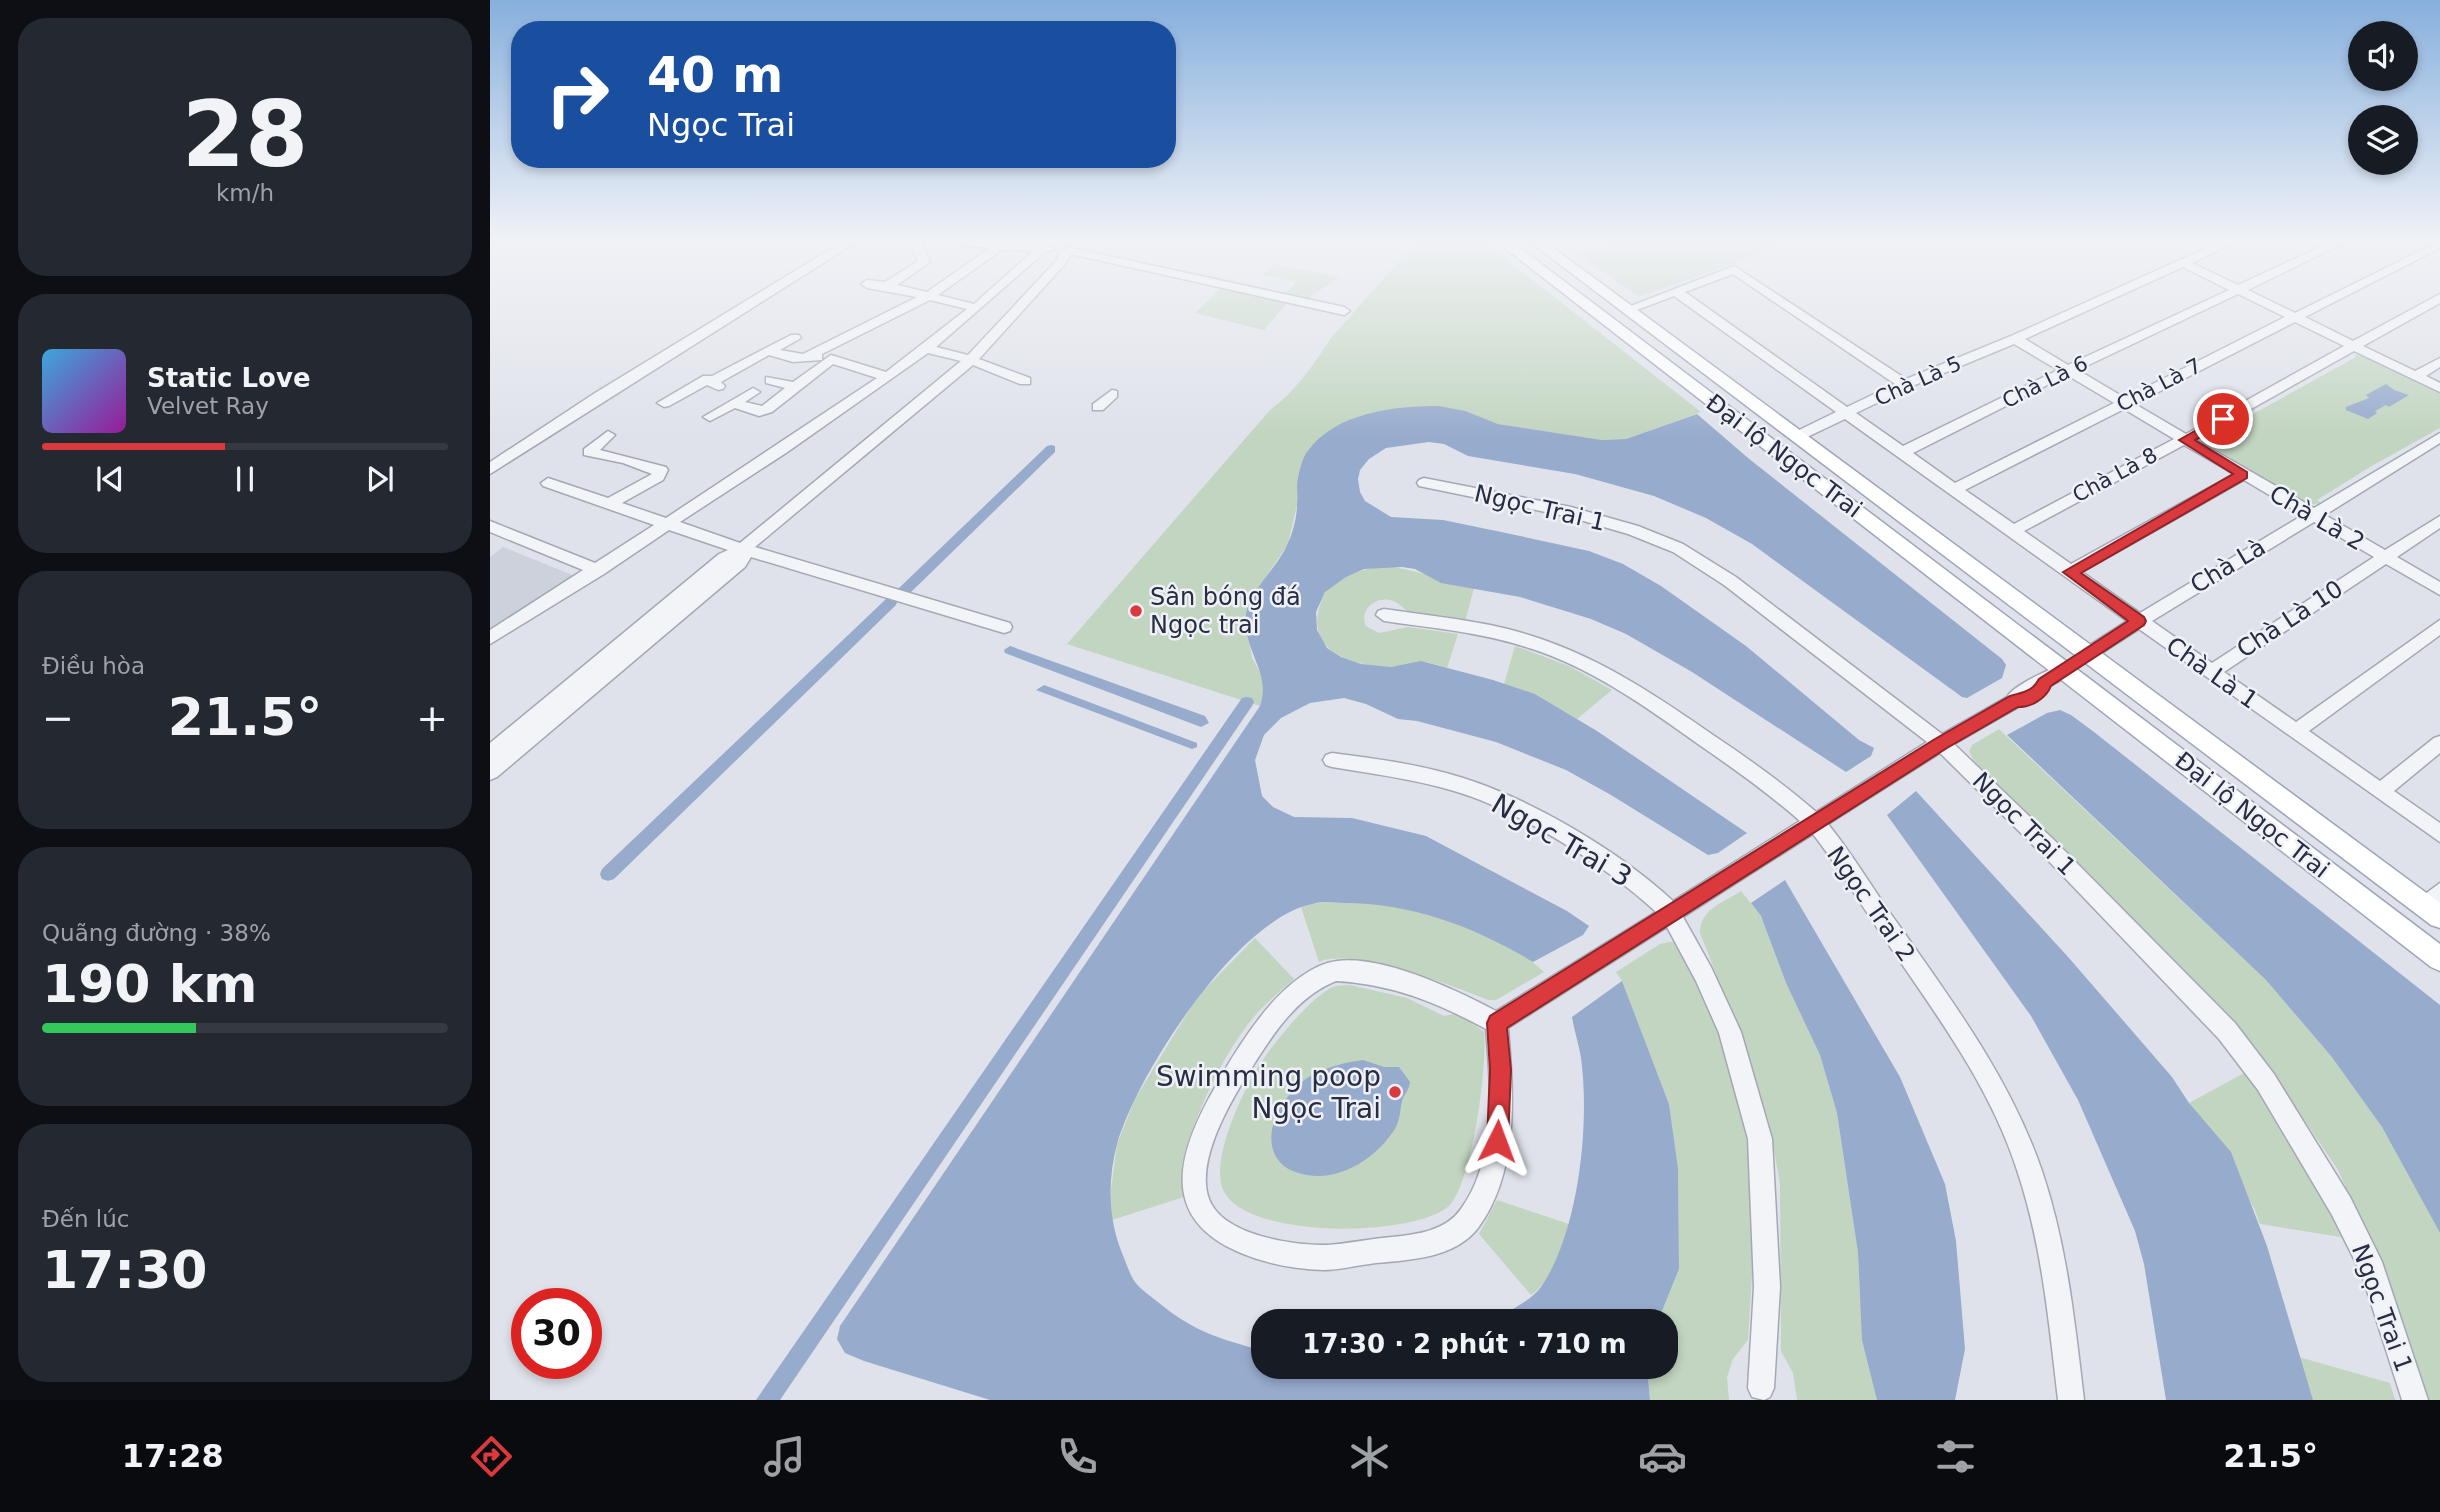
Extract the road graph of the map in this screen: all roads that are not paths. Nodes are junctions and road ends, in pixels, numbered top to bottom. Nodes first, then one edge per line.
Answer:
1 (746, 306) edge
2 (908, 306) edge
3 (969, 306) edge
4 (1020, 306) edge
5 (1323, 306) edge
6 (1594, 306) edge
7 (1624, 306) edge
8 (1639, 306) edge
9 (1696, 306) edge
10 (1788, 306) edge
11 (2087, 306) edge
12 (2206, 306) edge
13 (2270, 306) edge
14 (2314, 306) edge
15 (2425, 306) edge
16 (976, 308) joint
17 (1629, 310) junction
18 (1344, 311) dead end
19 (2292, 317) junction
20 (794, 338) dead end
21 (2015, 339) junction
22 (2354, 345) junction
23 (927, 349) junction
24 (768, 350) junction
25 (806, 357) junction
26 (831, 359) junction
27 (971, 360) junction
28 (2440, 362) edge
29 (2068, 370) junction
30 (883, 373) junction
31 (2416, 376) junction
32 (771, 380) dead end
33 (1025, 382) dead end
34 (1905, 384) junction
35 (795, 387) junction
36 (2440, 388) edge
37 (753, 392) dead end
38 (1112, 394) dead end
39 (664, 403) dead end
40 (734, 403) junction
41 (2122, 403) junction
42 (1098, 407) dead end
43 (1847, 414) junction
44 (710, 417) dead end
45 (608, 435) dead end
46 (1798, 436) junction
47 (2440, 437) edge
48 (2185, 440) junction
49 (1901, 453) junction
50 (490, 469) edge
51 (2243, 475) junction
52 (548, 483) dead end
53 (1424, 483) dead end
54 (1953, 490) junction
55 (611, 503) junction
56 (2315, 515) junction
57 (2440, 522) edge
58 (667, 524) junction
59 (490, 526) edge
60 (2012, 531) junction
61 (743, 549) junction
62 (2386, 558) junction
63 (598, 570) junction
64 (2070, 572) junction
65 (2440, 589) edge
66 (1384, 615) dead end
67 (2139, 621) junction
68 (2440, 626) edge
69 (1004, 627) dead end
70 (490, 638) edge
71 (2088, 654) junction
72 (2065, 670) junction
73 (2211, 672) junction
74 (2295, 732) junction
75 (1941, 743) junction
76 (2440, 743) edge
77 (490, 753) edge
78 (1332, 760) dead end
79 (490, 772) edge
80 (2380, 792) junction
81 (1814, 822) junction
82 (2440, 834) edge
83 (2440, 892) edge
84 (2432, 911) edge
85 (1670, 912) junction
86 (2440, 959) edge
87 (1497, 1023) junction
88 (1761, 1388) dead end
89 (2071, 1400) edge
90 (2415, 1400) edge

1 - 50 street
2 - 25 street
3 - 16 street
4 - 27 street
5 - 18 street
6 - 72 main road, Đại lộ Ngọc Trai
7 - 17 main road, Đại lộ Ngọc Trai
8 - 17 street
9 - 43 street, Chà Là 1
10 - 34 street
11 - 21 street, Chà Là 5
12 - 29 street, Chà Là 6
13 - 19 street
14 - 19 street, Chà Là 7
15 - 22 street, Chà Là 8
16 - 23 street
17 - 46 main road, Đại lộ Ngọc Trai
19 - 22 street
19 - 41 street, Chà Là 7
20 - 24 street
21 - 29 street, Chà Là 2
21 - 34 street, Chà Là 5
22 - 31 street
22 - 48 street, Chà Là 8
23 - 27 street
23 - 30 street
24 - 25 street
24 - 39 street
25 - 26 street
26 - 30 street
26 - 35 street
27 - 33 street
27 - 61 street
28 - 31 street
29 - 41 street, Chà Là 2
29 - 49 street, Chà Là 6
30 - 58 street
31 - 36 street
32 - 35 street
34 - 43 street, Chà Là 5
35 - 40 street
37 - 40 street
38 - 42 street
40 - 44 street
41 - 48 street, Chà Là 2
41 - 54 street, Chà Là 7
43 - 46 street, Chà Là 5
43 - 49 street, Chà Là 1
45 - 55 street
46 - 71 main road, Đại lộ Ngọc Trai
47 - 56 street, Chà Là
48 - 51 street, Chà Là 2
48 - 60 street, Chà Là 8
49 - 54 street, Chà Là 1
51 - 56 street, Chà Là 2
51 - 64 street
52 - 55 street
53 - 75 street, Ngọc Trai 1
54 - 60 street, Chà Là 1
55 - 58 street
56 - 62 street, Chà Là 2
56 - 67 street, Chà Là
57 - 62 street, Chà Là 10
58 - 61 street
58 - 63 street
59 - 63 street
60 - 64 street, Chà Là 1
61 - 69 street
61 - 77 street
61 - 79 street
62 - 65 street, Chà Là 2
62 - 73 street, Chà Là 10
63 - 70 street
64 - 67 street, Chà Là 1
66 - 81 street, Ngọc Trai 2
67 - 71 street, Chà Là
67 - 73 street, Chà Là 1
68 - 74 street
71 - 72 main road
71 - 84 main road, Đại lộ Ngọc Trai
72 - 75 street
72 - 86 main road, Đại lộ Ngọc Trai
73 - 74 street, Chà Là 1
74 - 80 street, Chà Là 1
75 - 81 street
75 - 90 street, Ngọc Trai 1
76 - 80 street
78 - 85 street, Ngọc Trai 3
80 - 82 street, Chà Là 1
81 - 85 street
81 - 89 street, Ngọc Trai 2
83 - 84 street
85 - 87 street
85 - 88 street, Ngọc Trai 3
87 - 87 street

